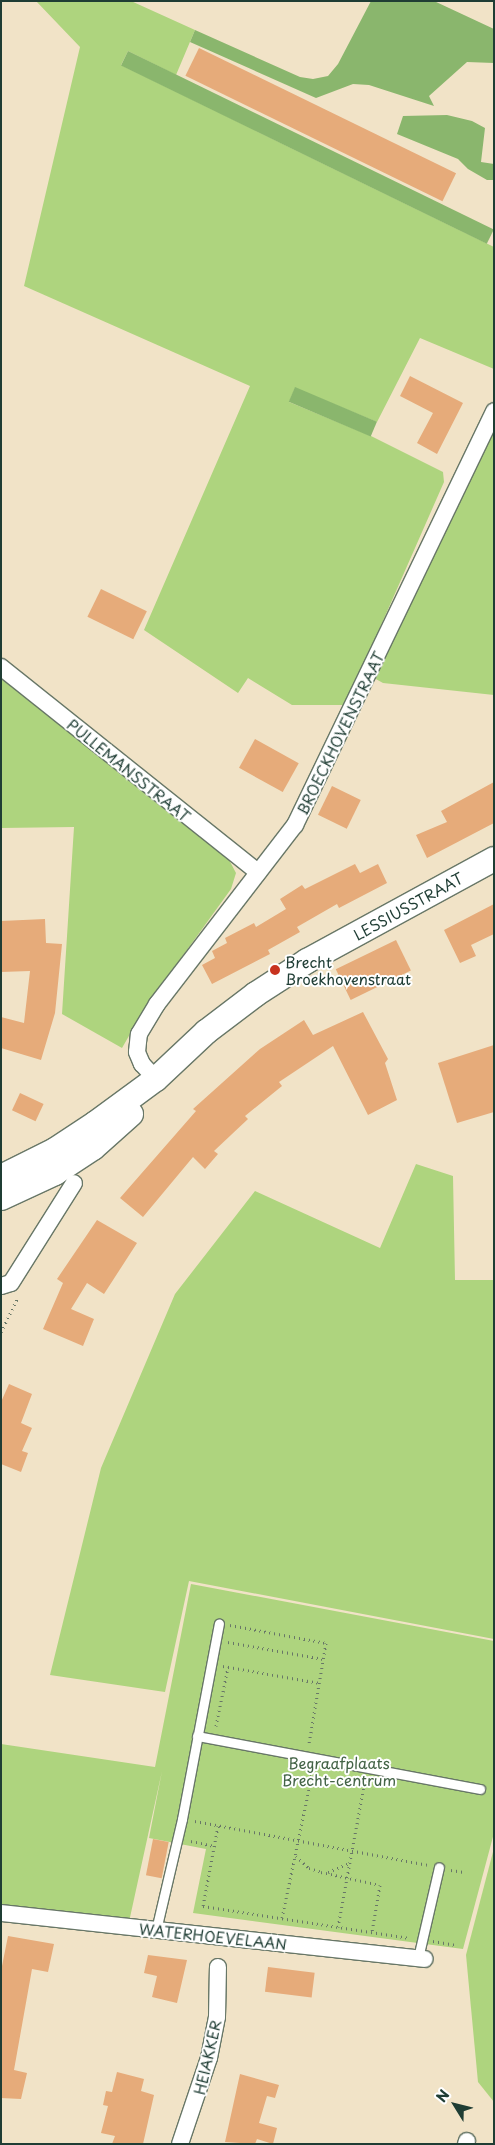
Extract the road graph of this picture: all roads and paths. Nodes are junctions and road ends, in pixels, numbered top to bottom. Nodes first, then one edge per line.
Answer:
1 (494, 411) edge
2 (1, 667) edge
3 (494, 859) edge
4 (258, 872) junction
5 (156, 1079) junction
6 (1, 1177) edge
7 (74, 1184) dead end
8 (1, 1198) edge
9 (1, 1286) edge
10 (219, 1623) joint
11 (215, 1640) junction
12 (323, 1659) junction
13 (210, 1664) junction
14 (228, 1667) junction
15 (319, 1683) junction
16 (197, 1736) junction
17 (214, 1739) junction
18 (311, 1757) junction
19 (367, 1768) junction
20 (480, 1789) dead end
21 (182, 1819) junction
22 (218, 1826) junction
23 (178, 1839) junction
24 (298, 1841) junction
25 (214, 1846) junction
26 (352, 1851) junction
27 (296, 1855) junction
28 (349, 1863) junction
29 (439, 1867) junction
30 (320, 1872) junction
31 (464, 1872) dead end
32 (347, 1878) junction
33 (1, 1913) edge
34 (282, 1918) junction
35 (338, 1927) junction
36 (156, 1930) junction
37 (372, 1932) junction
38 (422, 1940) junction
39 (455, 1945) dead end
40 (422, 1959) joint
41 (218, 1967) dead end
42 (180, 2144) edge

1 - 4 street, BROECKHOVENSTRAAT
2 - 4 street, PULLEMANSSTRAAT
3 - 5 main road, LESSIUSSTRAAT
4 - 5 street, BROECKHOVENSTRAAT
5 - 6 main road, LESSIUSSTRAAT
5 - 8 main road, LESSIUSSTRAAT
7 - 9 street
10 - 11 lane
10 - 12 path
11 - 12 path
11 - 13 lane
12 - 15 path
13 - 14 path
13 - 16 lane
14 - 15 path
14 - 17 path
15 - 18 path
16 - 17 lane
16 - 21 lane
17 - 18 lane
18 - 19 lane
18 - 24 path
19 - 20 lane
19 - 26 path
21 - 22 path
21 - 23 lane
22 - 24 path
22 - 25 path
23 - 25 path
23 - 36 lane
24 - 26 path
24 - 27 path
25 - 34 path
26 - 28 path
26 - 29 path
27 - 30 path
27 - 34 path
28 - 30 path
28 - 32 path
29 - 31 path
29 - 38 lane
30 - 32 path
32 - 35 path
32 - 37 path
33 - 36 street, WATERHOEVELAAN
34 - 35 path
35 - 37 path
36 - 40 street, WATERHOEVELAAN
37 - 38 path
38 - 39 path
38 - 40 lane
41 - 42 street, HEIAKKER

